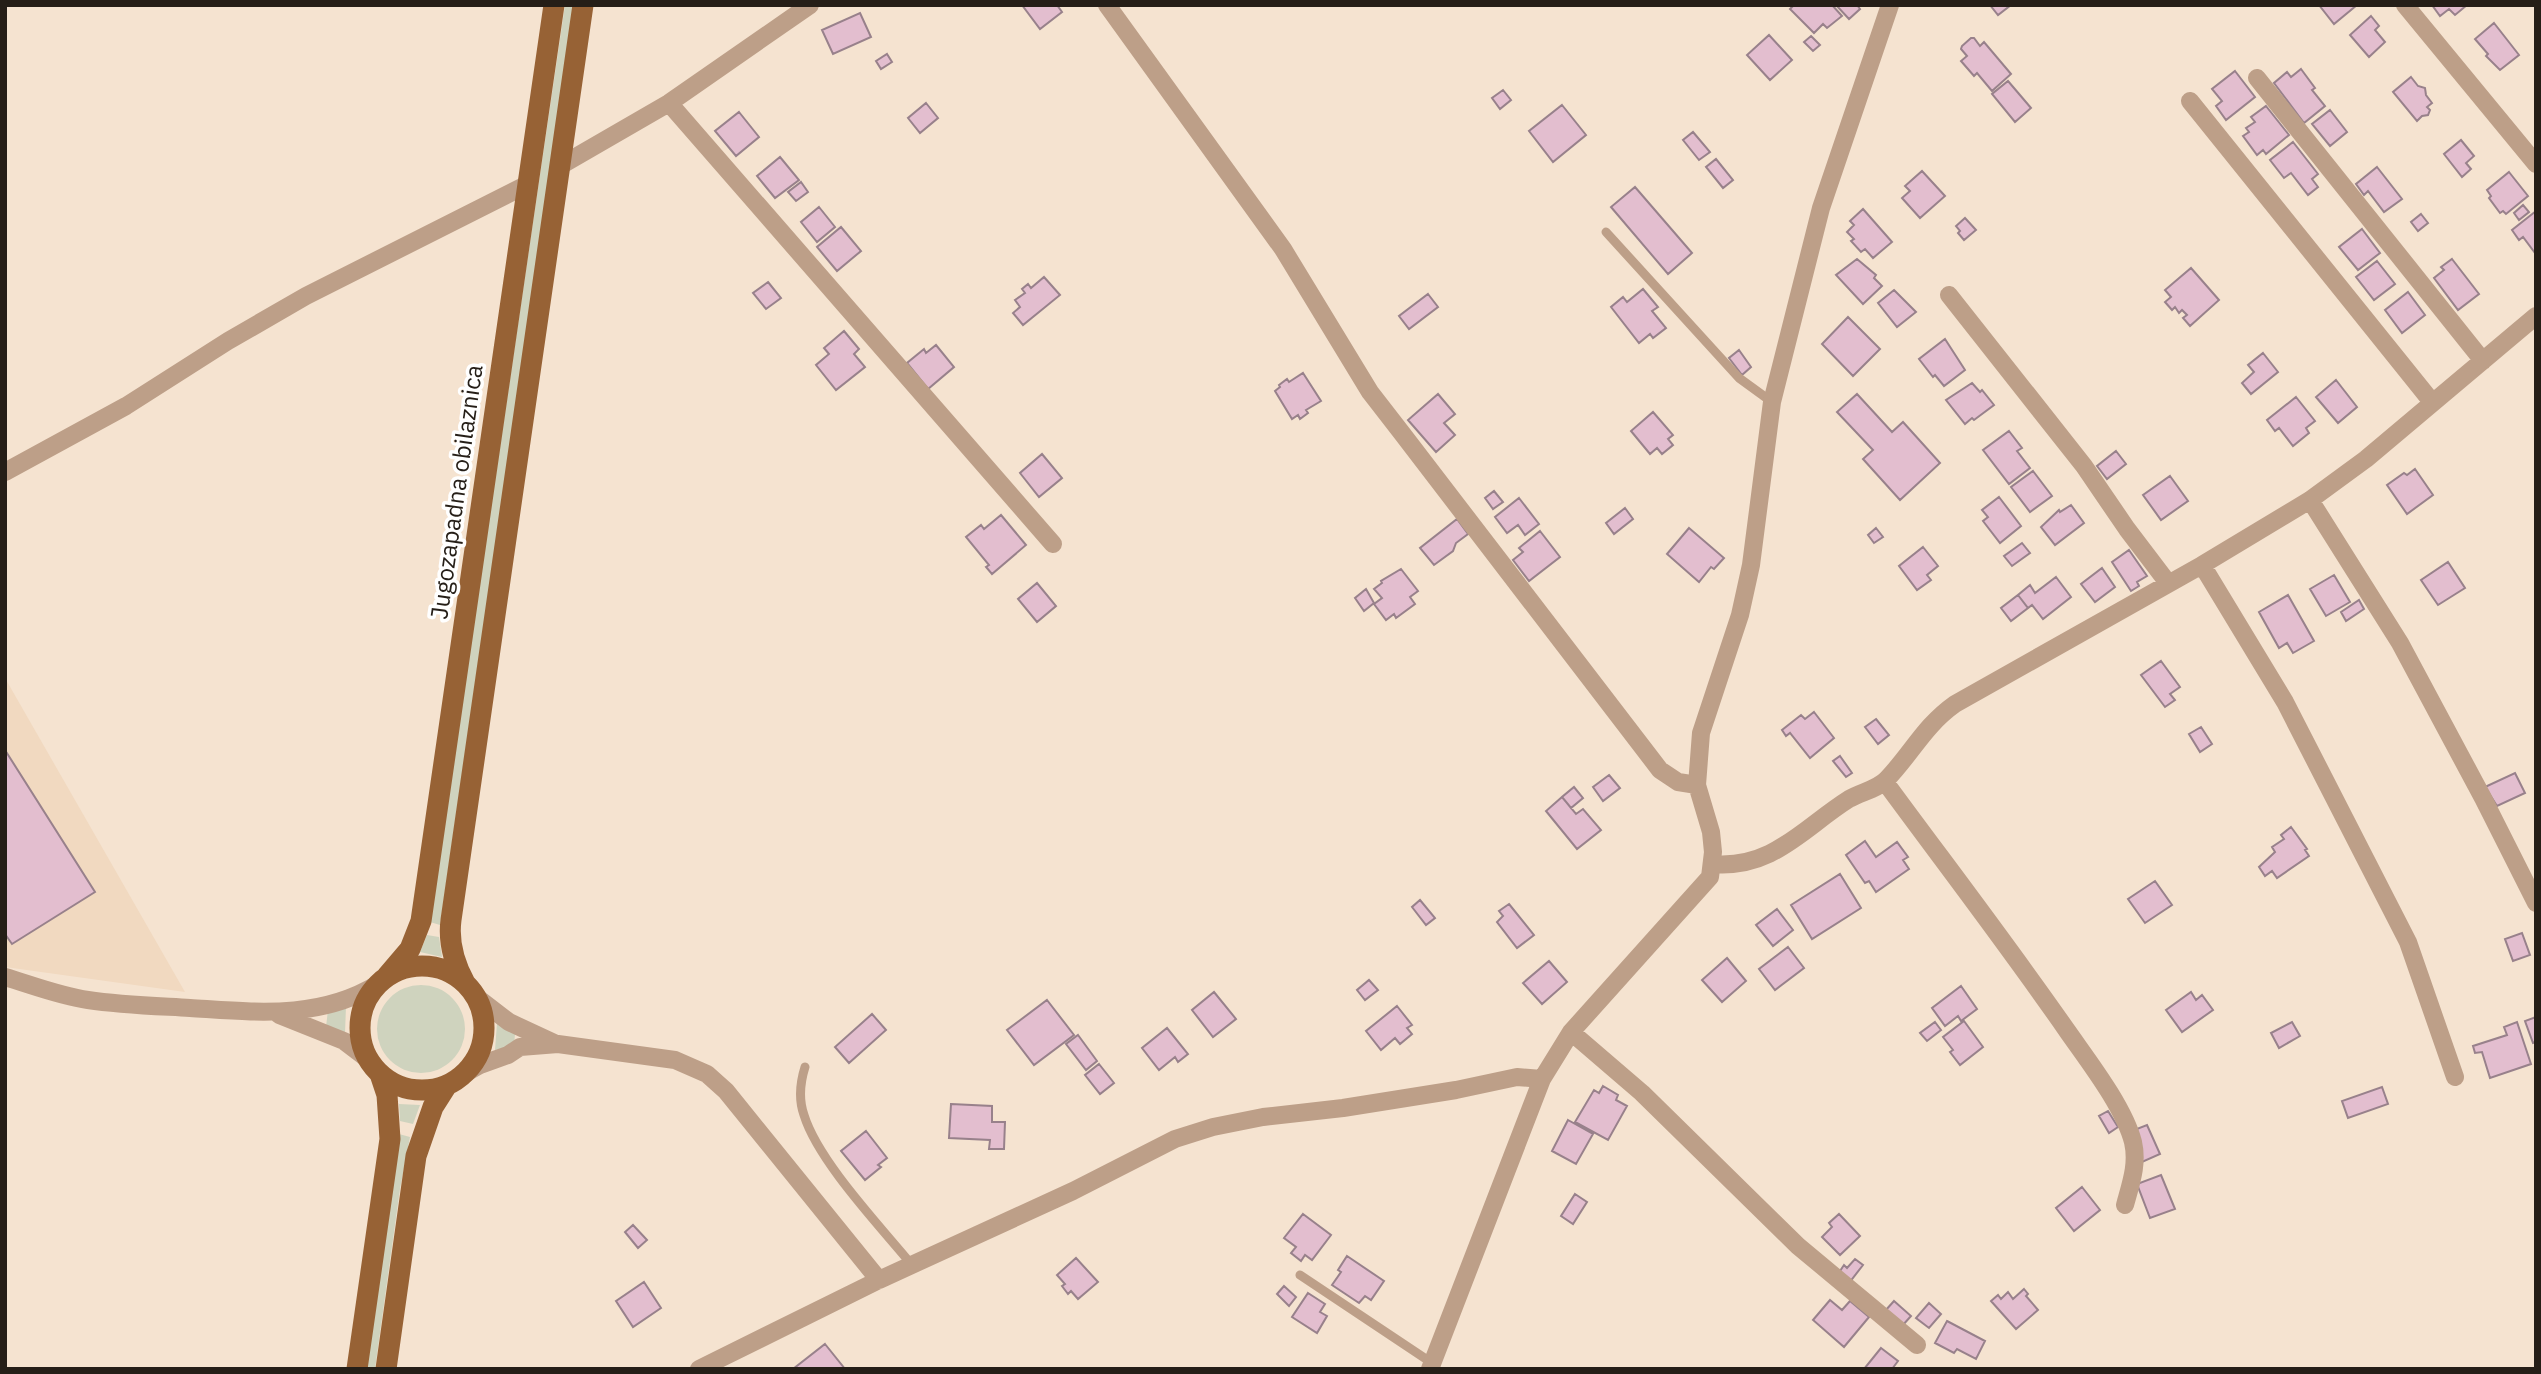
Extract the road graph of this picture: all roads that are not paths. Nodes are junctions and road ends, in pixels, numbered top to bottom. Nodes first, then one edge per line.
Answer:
1 (554, 5) edge
2 (583, 5) edge
3 (810, 5) edge
4 (1107, 5) edge
5 (1889, 5) edge
6 (2405, 5) edge
7 (2257, 78) dead end
8 (2190, 101) dead end
9 (668, 103) junction
10 (2536, 164) edge
11 (560, 166) junction
12 (528, 184) junction
13 (1606, 232) dead end
14 (1949, 295) dead end
15 (2536, 316) edge
16 (2483, 361) junction
17 (1772, 402) junction
18 (2432, 402) junction
19 (5, 472) edge
20 (2310, 500) junction
21 (1053, 544) dead end
22 (2202, 565) junction
23 (2168, 583) junction
24 (1885, 782) junction
25 (1697, 785) junction
26 (1713, 864) junction
27 (2536, 903) edge
28 (5, 977) edge
29 (382, 980) junction
30 (470, 990) junction
31 (275, 1013) junction
32 (1571, 1031) junction
33 (558, 1044) junction
34 (374, 1067) junction
35 (804, 1067) dead end
36 (2455, 1077) dead end
37 (1542, 1079) junction
38 (455, 1080) junction
39 (2125, 1205) dead end
40 (912, 1265) junction
41 (1300, 1275) dead end
42 (879, 1280) junction
43 (1917, 1345) dead end
44 (1431, 1366) edge
45 (357, 1369) edge
46 (386, 1369) edge
47 (699, 1369) edge

1 - 12 main road, Jugozapadna obilaznica
2 - 11 main road
3 - 9 street
4 - 25 street
5 - 17 street
6 - 10 street
7 - 16 street
8 - 18 street
9 - 11 street
9 - 21 street
11 - 30 main road
12 - 19 street
12 - 29 main road, Jugozapadna obilaznica
13 - 17 lane
14 - 23 street
15 - 16 street
16 - 18 street
17 - 25 street
18 - 20 street
20 - 22 street
20 - 27 street
22 - 23 street
22 - 36 street
23 - 24 street
24 - 26 street
24 - 39 street
25 - 26 street
26 - 32 street
28 - 31 street
29 - 30 main road
29 - 31 street
29 - 34 main road
30 - 33 street
30 - 38 main road
31 - 34 street
32 - 37 street
32 - 43 street
33 - 38 street
33 - 42 street
34 - 38 main road
34 - 45 main road
35 - 40 lane
37 - 40 street
37 - 44 street
38 - 46 main road
40 - 42 street
41 - 44 lane
42 - 47 street

